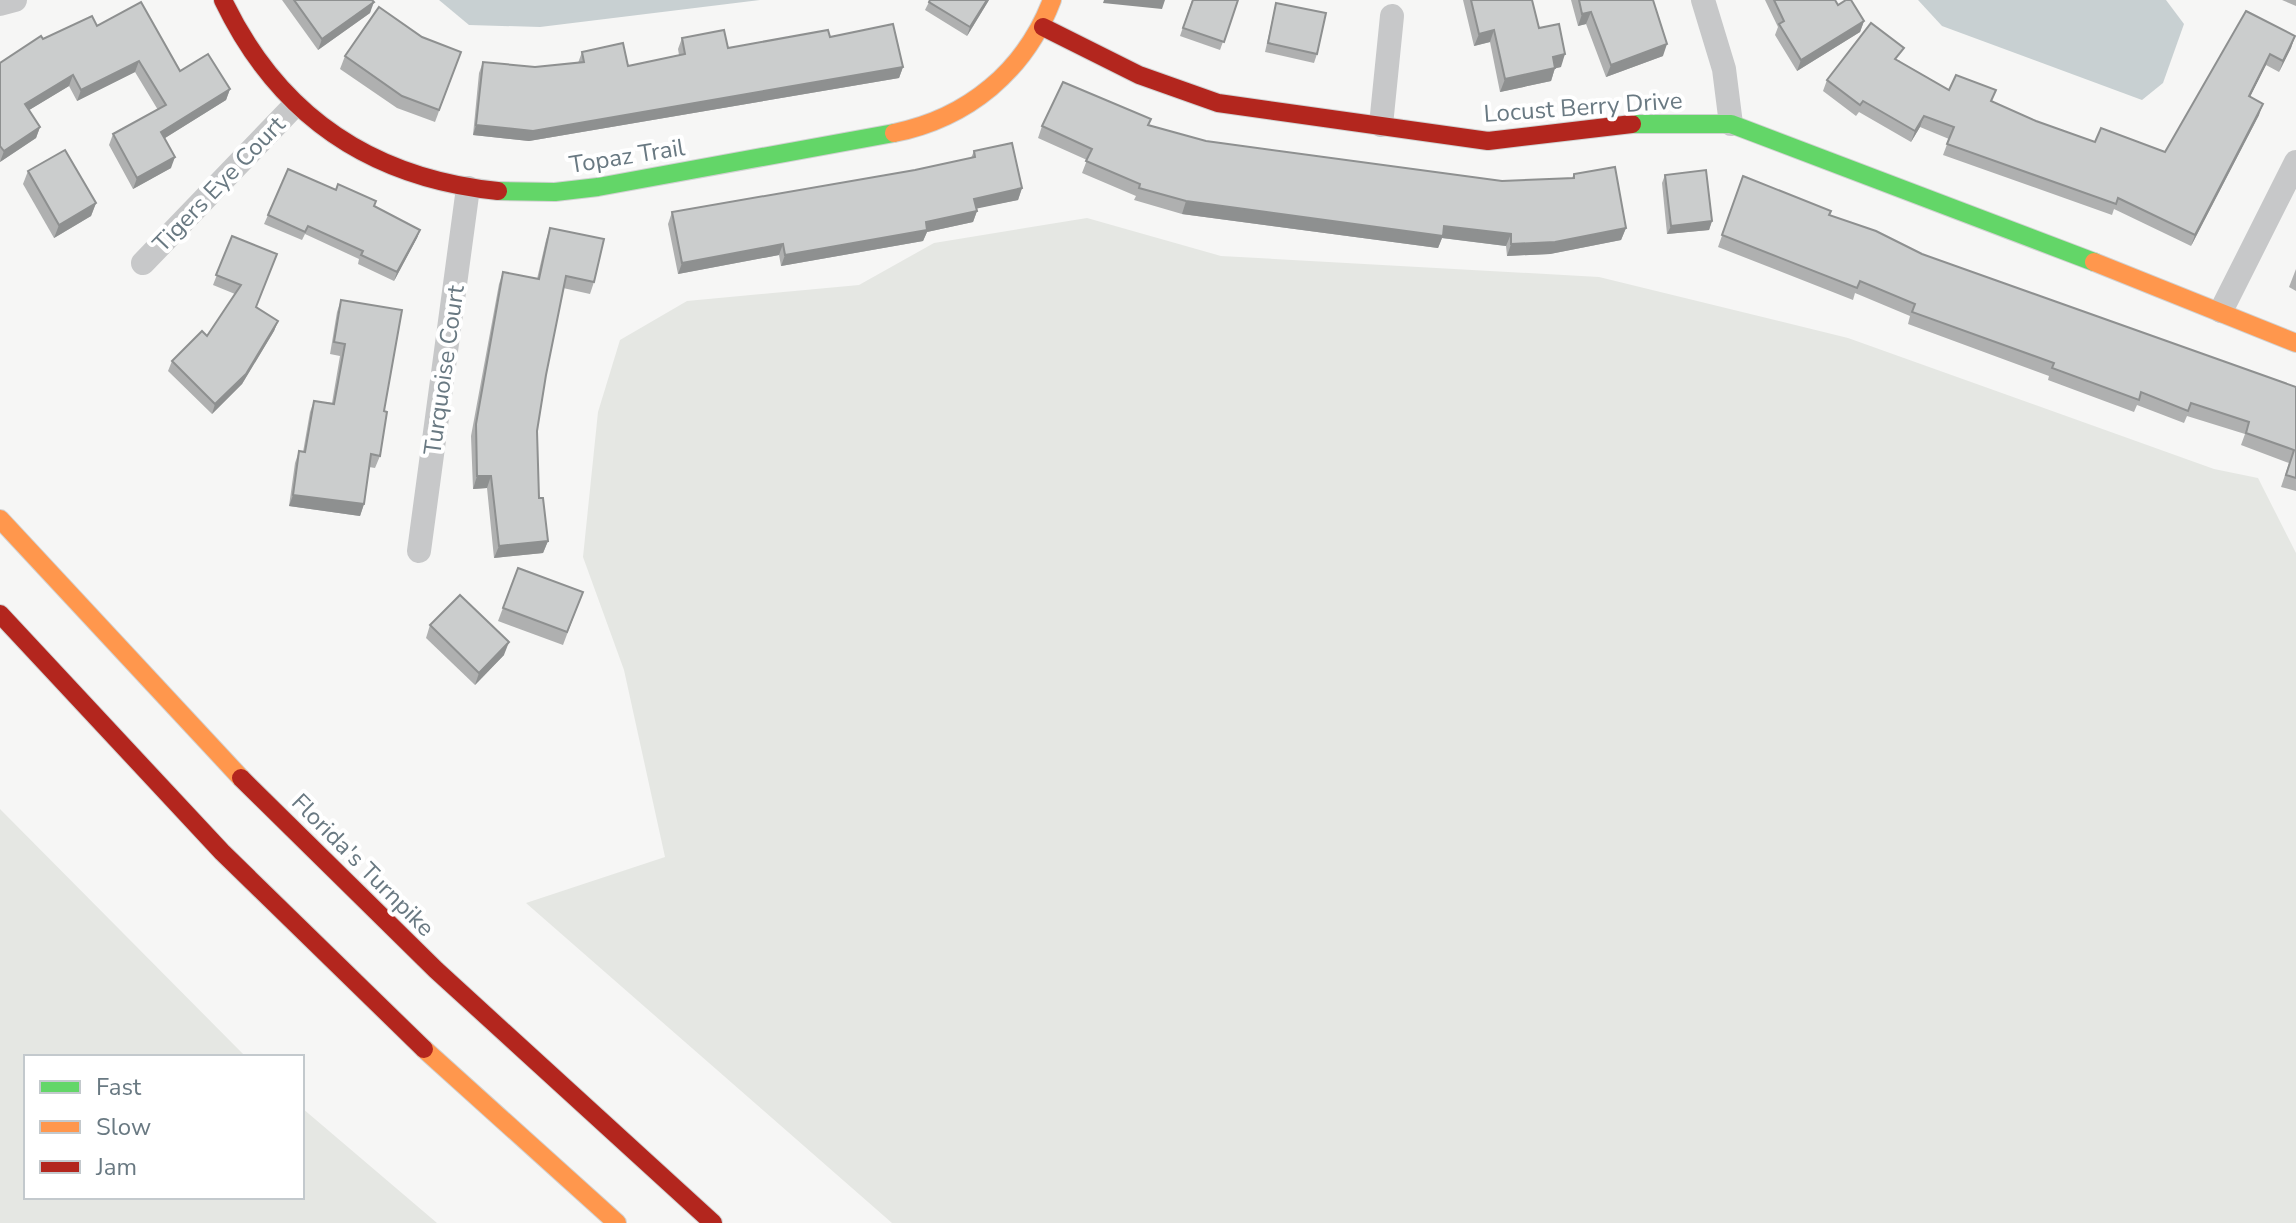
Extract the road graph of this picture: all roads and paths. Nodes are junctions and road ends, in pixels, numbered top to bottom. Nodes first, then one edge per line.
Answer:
1 (15, 0) edge
2 (223, 0) edge
3 (1052, 0) edge
4 (1703, 0) edge
5 (0, 4) edge
6 (1392, 16) dead end
7 (1043, 27) junction
8 (294, 106) junction
9 (1731, 124) junction
10 (1381, 125) junction
11 (2296, 162) edge
12 (468, 188) junction
13 (143, 263) dead end
14 (2221, 311) junction
15 (2296, 343) edge
16 (0, 519) edge
17 (419, 551) dead end
18 (0, 614) edge
19 (617, 1223) edge
20 (713, 1223) edge

1 - 5 street
2 - 8 main road, Topaz Trail
3 - 7 main road, Topaz Trail
4 - 9 street
6 - 10 street
7 - 10 main road, Locust Berry Drive
7 - 12 main road, Topaz Trail
8 - 12 main road, Topaz Trail
8 - 13 street, Tigers Eye Court
9 - 10 main road, Locust Berry Drive
9 - 14 main road, Locust Berry Drive
11 - 14 street
12 - 17 street, Turquoise Court
14 - 15 main road, Locust Berry Drive
16 - 20 main road, Florida's Turnpike
18 - 19 main road

